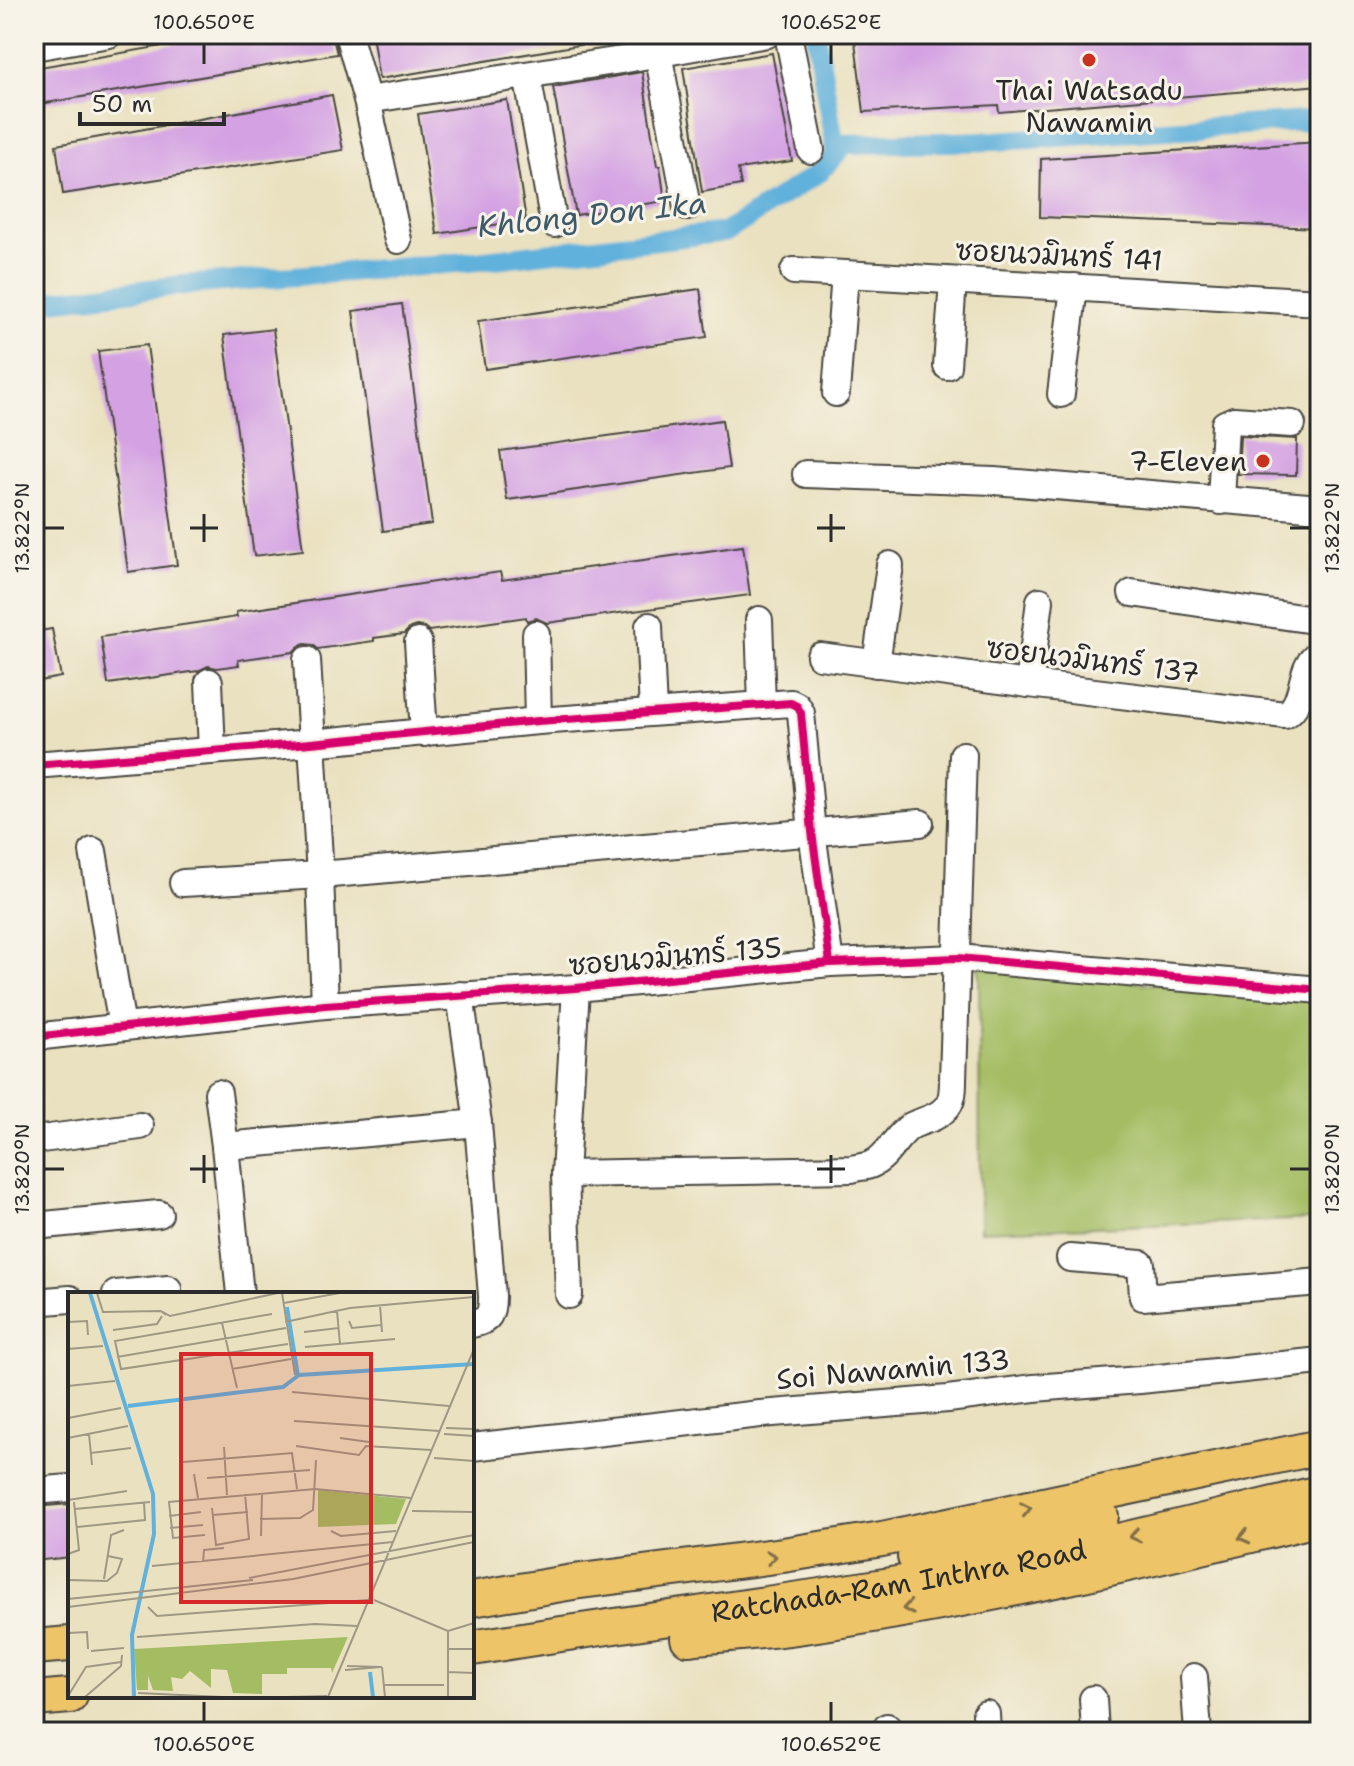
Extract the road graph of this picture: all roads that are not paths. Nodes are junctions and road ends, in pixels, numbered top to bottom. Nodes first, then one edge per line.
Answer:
1 (109, 34) edge
2 (348, 34) edge
3 (767, 34) edge
4 (788, 34) edge
5 (34, 47) edge
6 (658, 53) junction
7 (527, 75) junction
8 (367, 100) junction
9 (811, 150) dead end
10 (687, 207) dead end
11 (554, 224) dead end
12 (398, 240) dead end
13 (794, 271) dead end
14 (845, 274) junction
15 (953, 281) junction
16 (1074, 287) junction
17 (1320, 302) edge
18 (947, 366) dead end
19 (836, 393) dead end
20 (1061, 394) dead end
21 (1292, 424) dead end
22 (806, 474) dead end
23 (1221, 501) junction
24 (1320, 508) edge
25 (890, 565) dead end
26 (1132, 593) dead end
27 (1040, 601) dead end
28 (759, 620) dead end
29 (1320, 621) edge
30 (649, 626) dead end
31 (536, 634) dead end
32 (418, 642) dead end
33 (1320, 653) edge
34 (820, 656) dead end
35 (307, 660) dead end
36 (876, 664) junction
37 (209, 682) dead end
38 (1029, 684) junction
39 (762, 705) junction
40 (653, 712) junction
41 (538, 721) junction
42 (424, 733) junction
43 (311, 743) junction
44 (212, 751) junction
45 (963, 755) dead end
46 (34, 765) edge
47 (920, 823) dead end
48 (812, 832) junction
49 (93, 851) dead end
50 (320, 875) junction
51 (183, 883) dead end
52 (958, 958) junction
53 (830, 963) junction
54 (576, 988) junction
55 (1320, 990) edge
56 (460, 995) junction
57 (325, 1005) junction
58 (122, 1027) junction
59 (34, 1037) edge
60 (218, 1093) dead end
61 (478, 1123) junction
62 (140, 1126) dead end
63 (34, 1140) edge
64 (225, 1146) junction
65 (565, 1174) junction
66 (159, 1214) dead end
67 (34, 1226) edge
68 (1070, 1258) dead end
69 (1320, 1282) edge
70 (168, 1289) dead end
71 (137, 1292) edge
72 (240, 1292) edge
73 (569, 1295) dead end
74 (68, 1299) edge
75 (34, 1302) edge
76 (474, 1323) edge
77 (1320, 1361) edge
78 (474, 1447) edge
79 (1320, 1447) edge
80 (1320, 1466) edge
81 (68, 1488) edge
82 (34, 1491) edge
83 (1320, 1493) edge
84 (1320, 1518) edge
85 (942, 1565) junction
86 (474, 1599) edge
87 (474, 1609) edge
88 (68, 1644) edge
89 (34, 1647) edge
90 (474, 1650) edge
91 (474, 1650) edge
92 (1194, 1677) dead end
93 (68, 1696) edge
94 (34, 1699) edge
95 (1093, 1699) dead end
96 (1095, 1732) edge
97 (1198, 1732) edge

1 - 5 street
2 - 8 street
3 - 6 street
4 - 9 street
6 - 7 street
6 - 10 street
7 - 8 street
7 - 11 street
8 - 12 street
13 - 14 street, ซอยนวมินทร์ 141
14 - 15 street, ซอยนวมินทร์ 141
14 - 19 street
15 - 16 street, ซอยนวมินทร์ 141
15 - 18 street
16 - 17 street, ซอยนวมินทร์ 141
16 - 20 street
21 - 23 street
22 - 23 street
23 - 24 street
25 - 36 street
26 - 29 street
27 - 38 street
28 - 39 street
30 - 40 street
31 - 41 street
32 - 42 street
33 - 38 street, ซอยนวมินทร์ 137
34 - 36 street, ซอยนวมินทร์ 137
35 - 43 street
36 - 38 street, ซอยนวมินทร์ 137
37 - 44 street
39 - 40 street
39 - 48 street
40 - 41 street
41 - 42 street
42 - 43 street
43 - 44 street
43 - 50 street
44 - 46 street
45 - 52 street
47 - 48 street
48 - 50 street
48 - 53 street
49 - 58 street
50 - 51 street
50 - 57 street
52 - 53 street, ซอยนวมินทร์ 135
52 - 55 street, ซอยนวมินทร์ 135
52 - 65 street
53 - 54 street, ซอยนวมินทร์ 135
54 - 56 street, ซอยนวมินทร์ 135
54 - 65 street
56 - 57 street, ซอยนวมินทร์ 135
56 - 61 street
57 - 58 street, ซอยนวมินทร์ 135
58 - 59 street, ซอยนวมินทร์ 135
60 - 64 street
61 - 64 street
61 - 76 street
62 - 63 street
64 - 72 street
65 - 73 street
66 - 67 street
68 - 69 street
70 - 71 street
74 - 75 street
77 - 78 street, Soi Nawamin 133
86 -> 79 main road, Ratchada-Ram Inthra Road
80 - 85 main road, Ratchada-Ram Inthra Road
81 - 82 street
83 -> 85 main road, Ratchada-Ram Inthra Road
84 -> 91 main road, Ratchada-Ram Inthra Road
85 - 87 main road, Ratchada-Ram Inthra Road
85 - 90 main road, Ratchada-Ram Inthra Road
88 - 89 main road
92 - 97 street
93 - 94 main road
95 - 96 street

